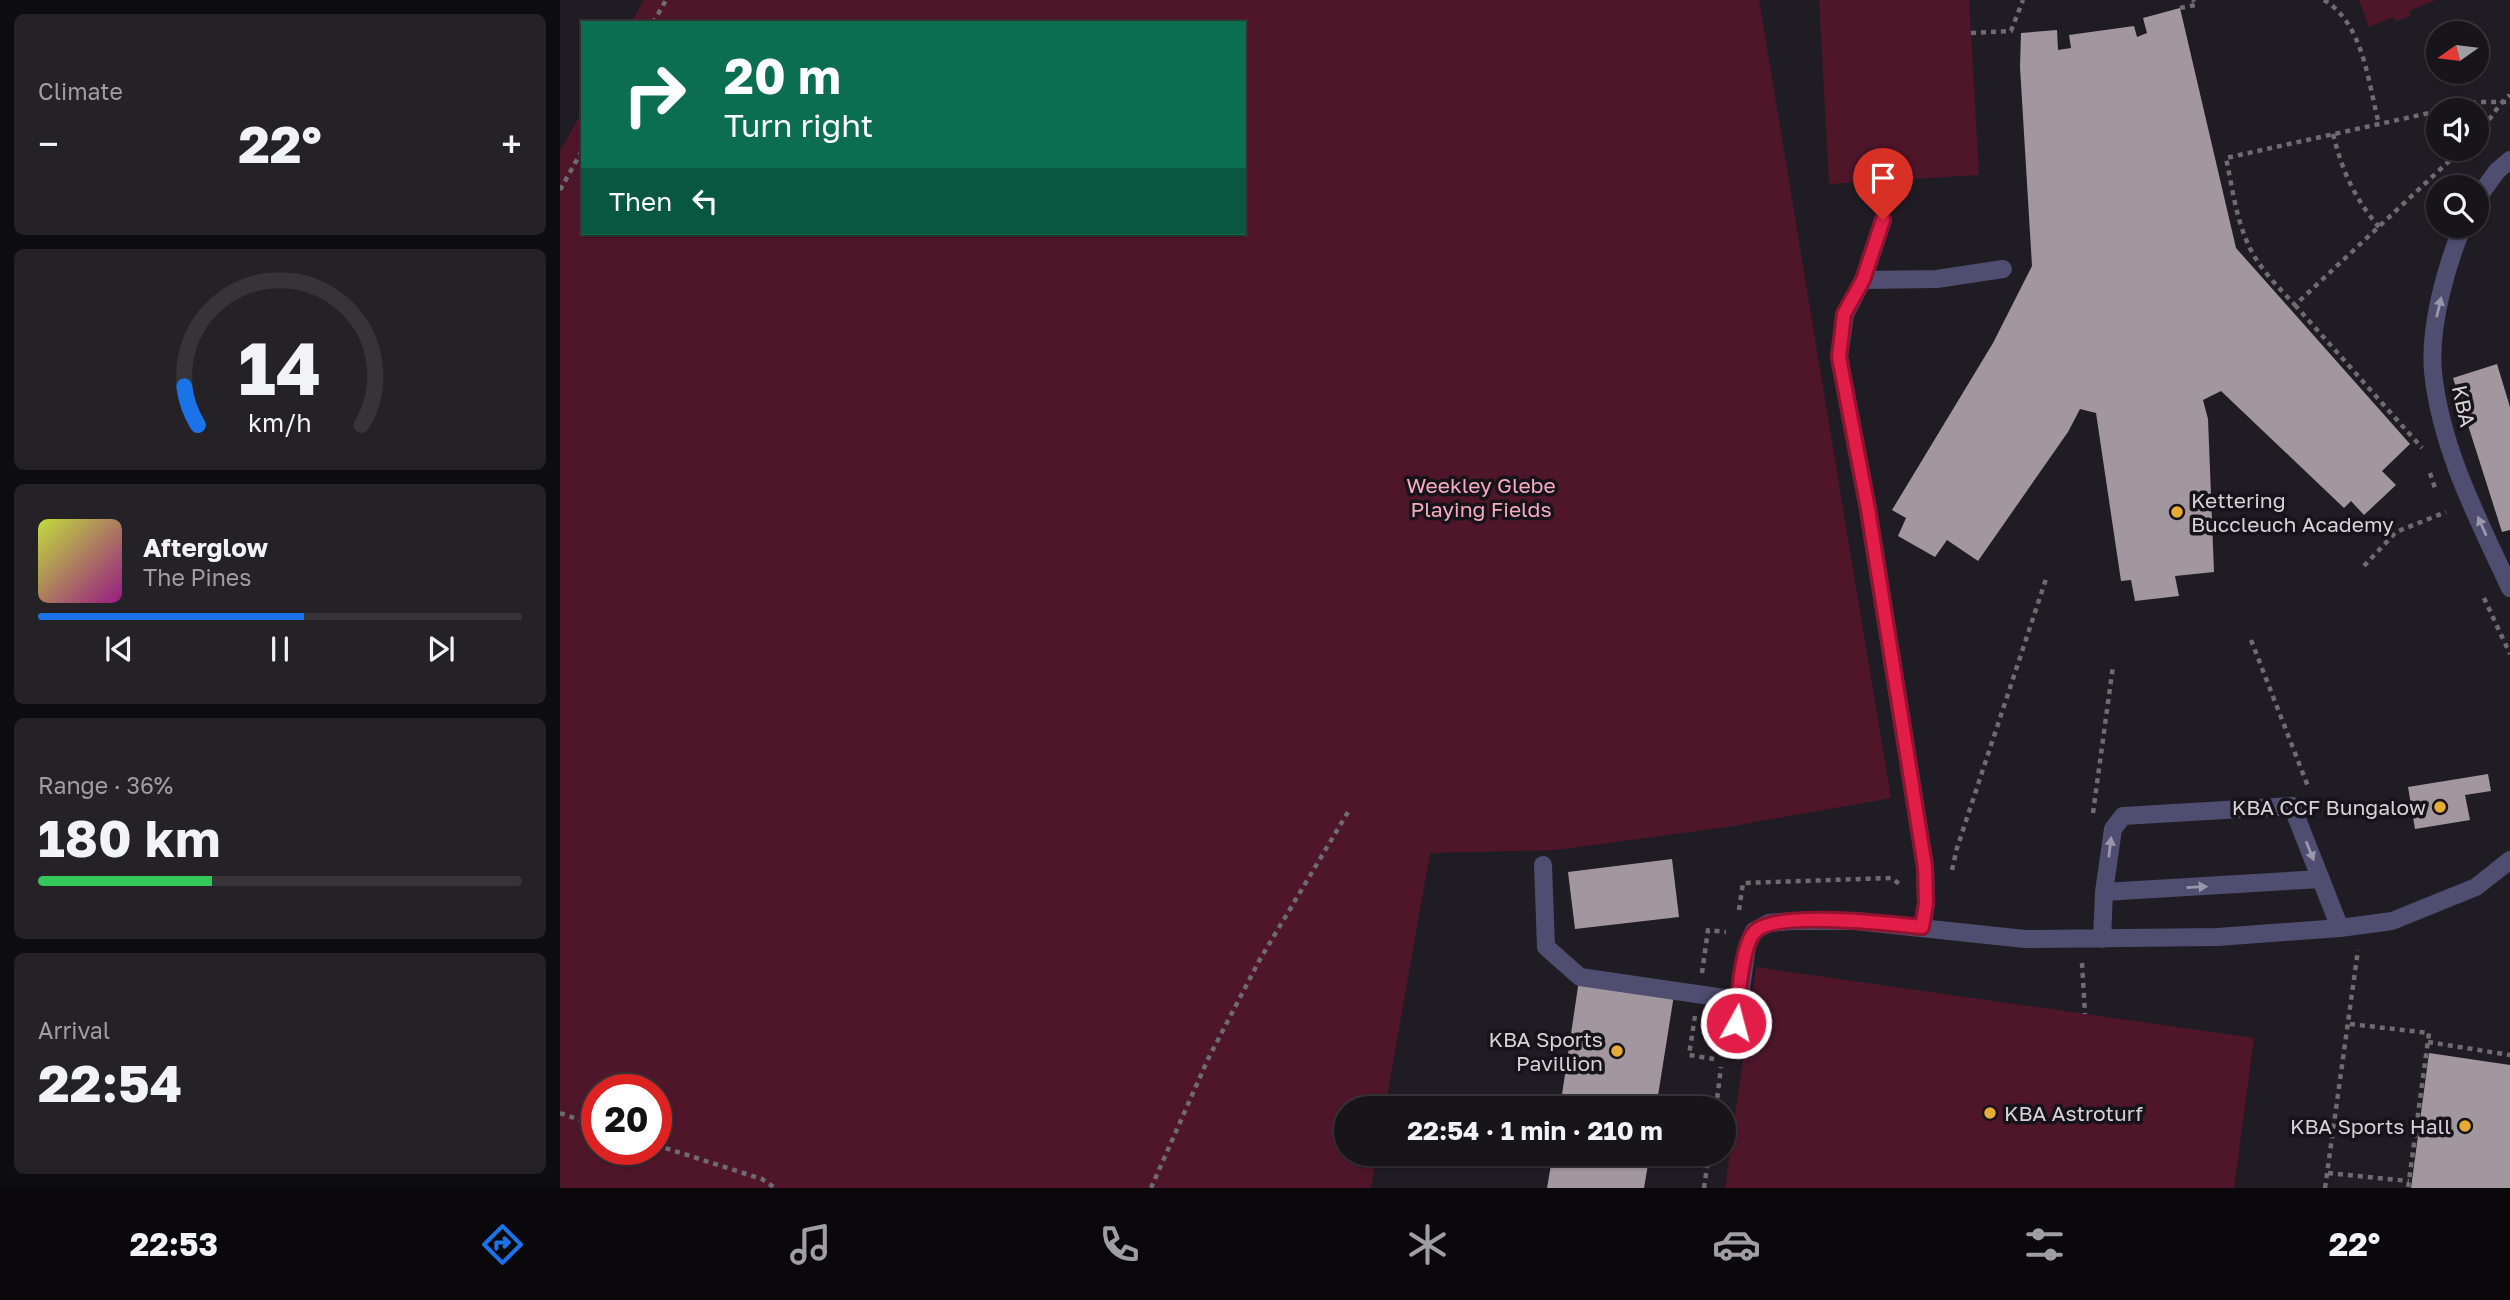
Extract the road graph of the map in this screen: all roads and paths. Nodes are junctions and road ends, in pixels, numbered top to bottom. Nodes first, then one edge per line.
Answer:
1 (666, 0) edge
2 (2023, 0) edge
3 (2193, 0) edge
4 (2325, 0) edge
5 (2334, 3) edge
6 (2180, 8) dead end
7 (654, 21) edge
8 (1971, 33) dead end
9 (2510, 95) edge
10 (2489, 102) edge
11 (2502, 102) junction
12 (2510, 102) edge
13 (2426, 114) edge
14 (2489, 122) edge
15 (2379, 124) junction
16 (2333, 134) junction
17 (581, 153) edge
18 (2510, 160) edge
19 (2449, 161) edge
20 (2489, 182) edge
21 (560, 190) edge
22 (1883, 220) dead end
23 (2379, 227) junction
24 (2459, 238) edge
25 (2003, 269) dead end
26 (1863, 280) junction
27 (2295, 305) junction
28 (2426, 459) dead end
29 (2429, 470) dead end
30 (2446, 512) junction
31 (2451, 524) dead end
32 (2364, 566) dead end
33 (2047, 576) dead end
34 (2510, 588) edge
35 (2483, 595) dead end
36 (2251, 640) dead end
37 (2510, 654) edge
38 (2113, 666) dead end
39 (2311, 794) dead end
40 (1348, 812) dead end
41 (2092, 824) dead end
42 (2510, 860) edge
43 (1543, 865) dead end
44 (2321, 879) junction
45 (1950, 880) dead end
46 (2104, 892) junction
47 (1922, 927) junction
48 (2340, 928) junction
49 (2102, 939) junction
50 (2359, 944) dead end
51 (2081, 951) dead end
52 (1738, 1000) junction
53 (2085, 1014) dead end
54 (2350, 1024) junction
55 (2428, 1042) junction
56 (1733, 1046) joint
57 (2510, 1055) edge
58 (1718, 1096) edge
59 (560, 1113) edge
60 (581, 1120) edge
61 (672, 1150) edge
62 (1707, 1166) edge
63 (2328, 1172) junction
64 (2409, 1181) junction
65 (775, 1188) edge
66 (1151, 1188) edge
67 (1704, 1188) edge
68 (2325, 1188) edge
69 (2408, 1188) edge

1 - 7 path
2 - 8 path
3 - 6 path
4 - 5 path
5 - 15 path
9 - 11 path
10 - 11 path
11 - 12 path
11 - 14 path
13 - 15 path
15 - 16 path
16 - 23 path
16 - 27 path
17 - 21 path
18 - 20 lane
19 - 23 path
22 - 26 lane
23 - 27 path
34 -> 24 lane, KBA
25 - 26 lane
26 - 47 lane
27 - 28 path
29 - 30 path
30 - 31 path
30 - 32 path
33 - 45 path
35 - 37 path
36 - 39 path
38 - 41 path
40 - 66 path
42 - 48 lane
43 - 52 lane
46 -> 44 lane
46 -> 44 lane
44 - 48 lane
46 - 49 lane
47 - 49 lane
47 - 52 lane
48 - 49 lane
50 - 54 path
51 - 53 path
52 - 56 lane
54 - 55 path
54 - 63 path
55 - 57 path
55 - 64 path
56 - 58 path
59 - 60 path
61 - 65 path
62 - 67 path
63 - 64 path
63 - 68 path
64 - 69 path

